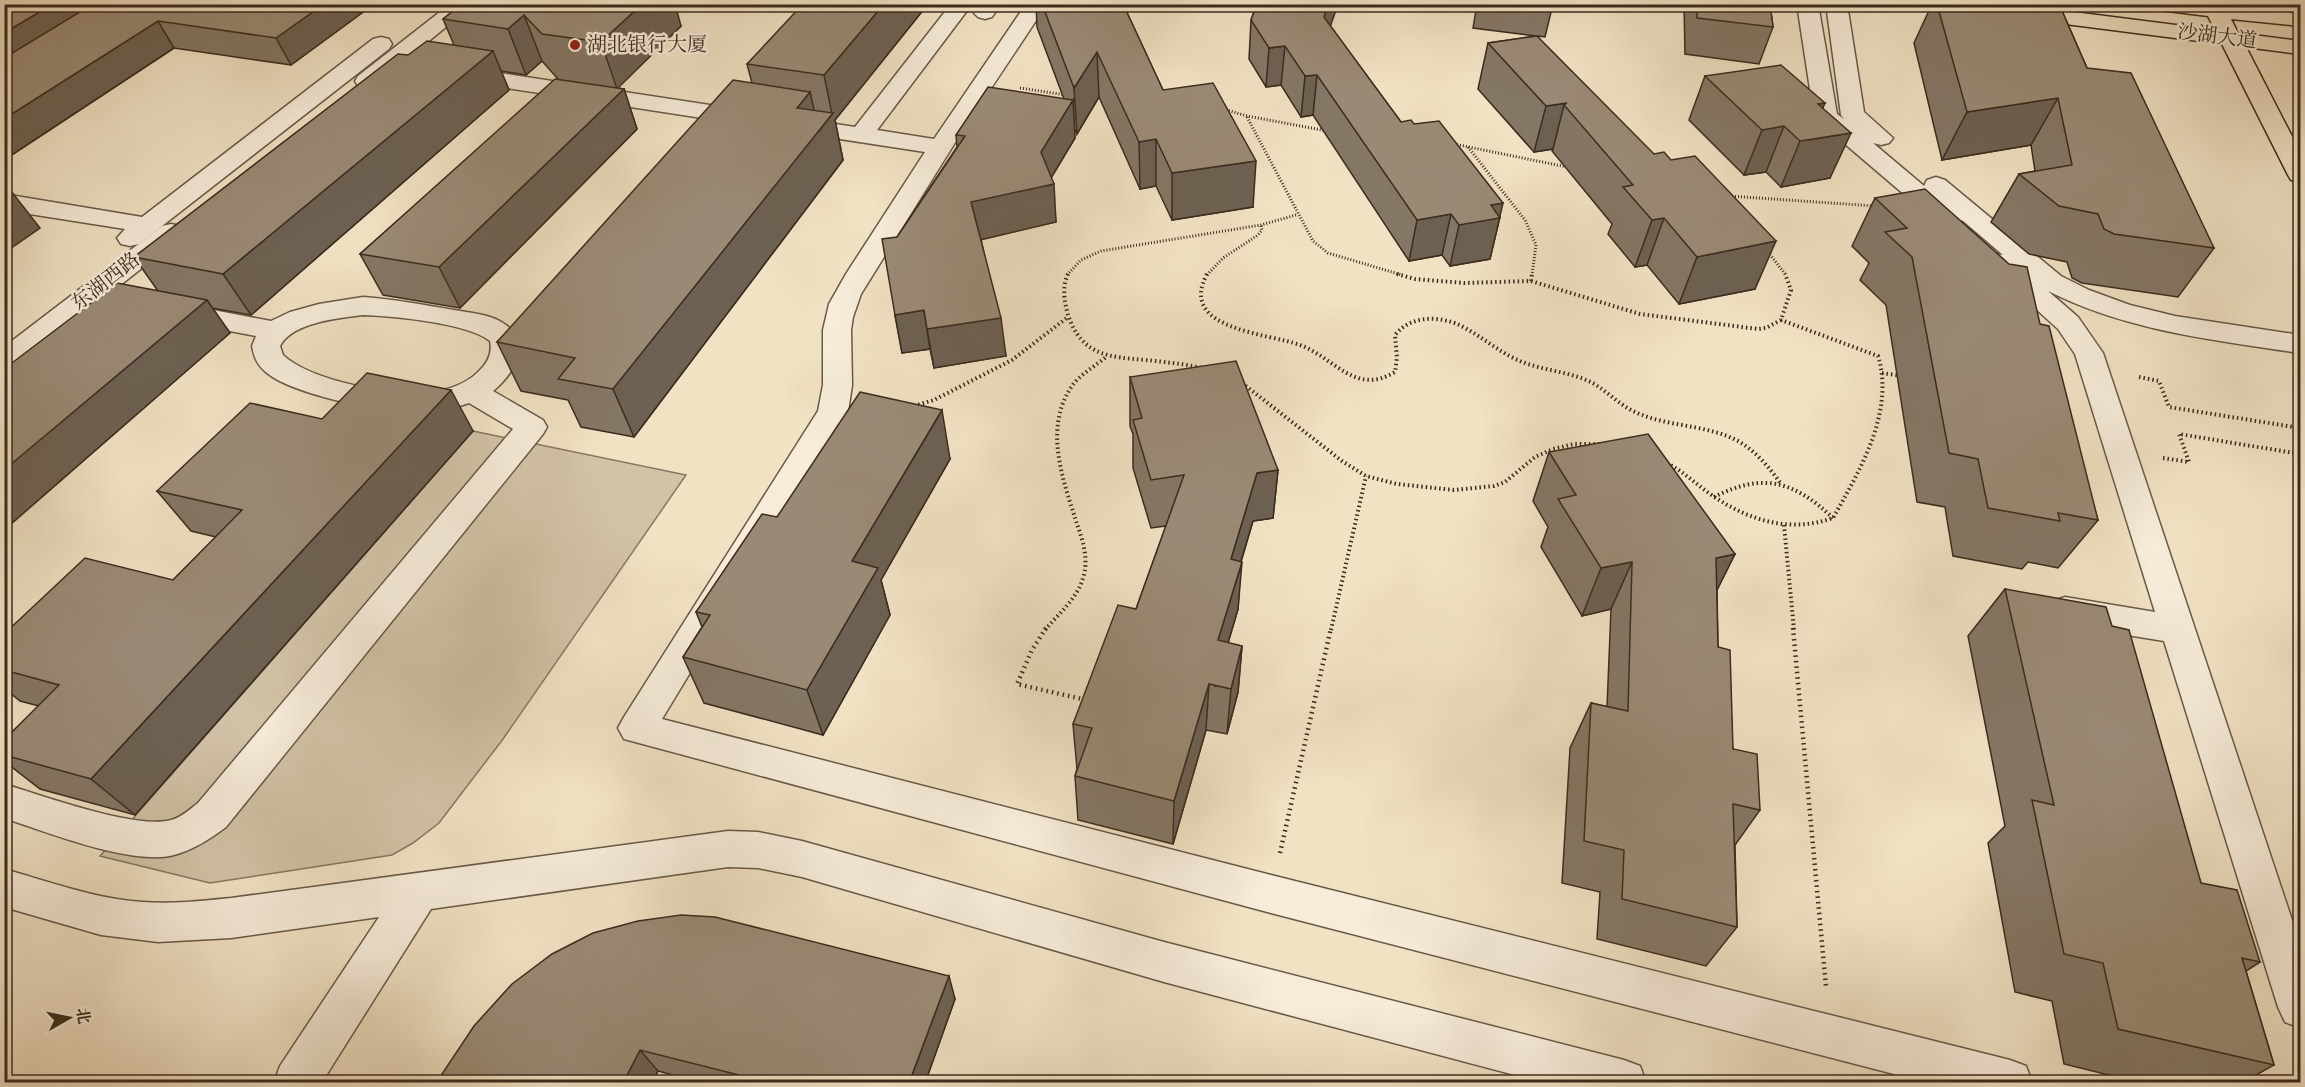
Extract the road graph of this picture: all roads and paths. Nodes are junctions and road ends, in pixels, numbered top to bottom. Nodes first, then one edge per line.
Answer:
1 (433, 4) edge
2 (464, 4) edge
3 (962, 4) edge
4 (1037, 4) edge
5 (1807, 4) edge
6 (1836, 4) edge
7 (1955, 4) edge
8 (2159, 4) edge
9 (2215, 8) edge
10 (2269, 11) edge
11 (2301, 20) edge
12 (2232, 39) junction
13 (2298, 51) edge
14 (436, 70) edge
15 (983, 83) junction
16 (1072, 95) edge
17 (1220, 108) edge
18 (1247, 116) junction
19 (1336, 132) edge
20 (861, 135) junction
21 (1445, 142) edge
22 (1467, 146) junction
23 (938, 147) junction
24 (1570, 167) edge
25 (2301, 175) edge
26 (1719, 195) edge
27 (1919, 195) junction
28 (4, 202) edge
29 (1296, 215) junction
30 (146, 225) junction
31 (1261, 225) junction
32 (1766, 250) dead end
33 (1531, 281) junction
34 (90, 295) junction
35 (1068, 316) junction
36 (1781, 320) junction
37 (276, 330) junction
38 (4, 334) edge
39 (2301, 344) edge
40 (1107, 356) junction
41 (4, 362) edge
42 (1205, 368) edge
43 (1882, 373) junction
44 (1905, 376) dead end
45 (1240, 381) edge
46 (471, 391) junction
47 (912, 407) edge
48 (2169, 407) dead end
49 (2301, 428) edge
50 (2179, 434) dead end
51 (1608, 444) edge
52 (2301, 454) edge
53 (1662, 460) edge
54 (1366, 476) junction
55 (1781, 484) junction
56 (1714, 497) junction
57 (1833, 518) junction
58 (1784, 525) junction
59 (2055, 609) edge
60 (2179, 630) junction
61 (1090, 701) edge
62 (4, 801) edge
63 (4, 888) edge
64 (419, 892) junction
65 (1271, 894) junction
66 (2301, 1007) edge
67 (1831, 1036) junction
68 (296, 1083) edge
69 (1624, 1083) edge
70 (2010, 1083) edge

1 - 30 street, 东湖西路
2 - 34 street, 东湖西路
3 - 20 street
4 - 15 street
5 - 27 street
6 - 39 street
7 - 12 main road, 沙湖大道
8 - 9 main road, 沙湖大道
9 - 10 main road, 沙湖大道
9 - 12 main road
10 - 11 main road, 沙湖大道
10 - 13 main road
12 - 13 main road, 沙湖大道
12 - 25 main road
14 - 20 street
15 - 16 path
15 - 23 street
17 - 18 path
18 - 19 path
18 - 29 path
20 - 23 street
21 - 22 path
22 - 24 path
22 - 33 path
23 - 65 street
26 - 27 path
27 - 60 street
28 - 30 street
29 - 31 path
29 - 33 path
30 - 38 street, 东湖西路
31 - 35 path
31 - 55 path
32 - 36 path
33 - 36 path
34 - 37 street
34 - 41 street, 东湖西路
35 - 40 path
35 - 47 path
36 - 43 path
37 - 46 street
37 - 46 street
40 - 42 path
40 - 61 path
43 - 44 path
43 - 57 path
45 - 54 path
46 - 62 street
48 - 49 path
50 - 52 path
51 - 54 path
53 - 56 path
54 - 65 path
55 - 56 path
55 - 57 path
56 - 58 path
57 - 58 path
58 - 67 path
59 - 60 street
60 - 66 street
63 - 64 street
64 - 68 street
64 - 69 street
65 - 67 street
67 - 70 street

